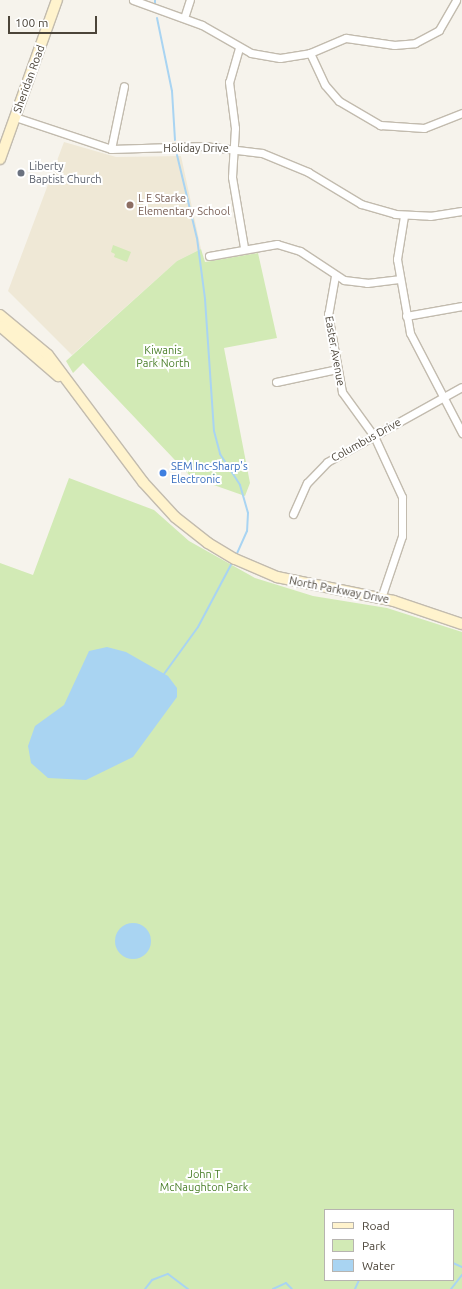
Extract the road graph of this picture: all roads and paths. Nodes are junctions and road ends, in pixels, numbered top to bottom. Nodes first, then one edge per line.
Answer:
1 (57, 0) edge
2 (133, 0) edge
3 (190, 0) edge
4 (456, 0) edge
5 (184, 18) junction
6 (239, 48) junction
7 (310, 53) junction
8 (124, 86) dead end
9 (462, 113) edge
10 (15, 117) junction
11 (234, 148) junction
12 (111, 149) junction
13 (0, 159) edge
14 (462, 211) edge
15 (404, 216) junction
16 (244, 247) junction
17 (208, 256) dead end
18 (335, 276) junction
19 (399, 279) junction
20 (462, 306) edge
21 (0, 315) edge
22 (406, 316) junction
23 (0, 326) edge
24 (337, 369) junction
25 (276, 382) dead end
26 (462, 387) edge
27 (442, 398) junction
28 (89, 410) junction
29 (462, 434) edge
30 (374, 436) junction
31 (293, 514) dead end
32 (381, 598) junction
33 (462, 624) edge

1 - 10 main road, Sheridan Road
2 - 5 street
3 - 5 street
4 - 7 street
5 - 6 street
6 - 7 street
6 - 11 street
7 - 9 street
8 - 12 street
10 - 12 street, Holiday Drive
10 - 13 main road, Sheridan Road
11 - 12 street, Holiday Drive
11 - 15 street, Holiday Drive
11 - 16 street
14 - 15 street, Holiday Drive
15 - 19 street
16 - 17 street
16 - 18 street
18 - 19 street
18 - 24 street, Easter Avenue
19 - 22 street
20 - 22 street
21 - 28 main road, North Parkway Drive
22 - 27 street
23 - 28 main road, North Parkway Drive
24 - 25 street
24 - 30 street, Easter Avenue
26 - 27 street, Columbus Drive
27 - 29 street
27 - 30 street, Columbus Drive
28 - 32 main road, North Parkway Drive
30 - 31 street, Columbus Drive
30 - 32 street, Easter Avenue
32 - 33 main road, North Parkway Drive

